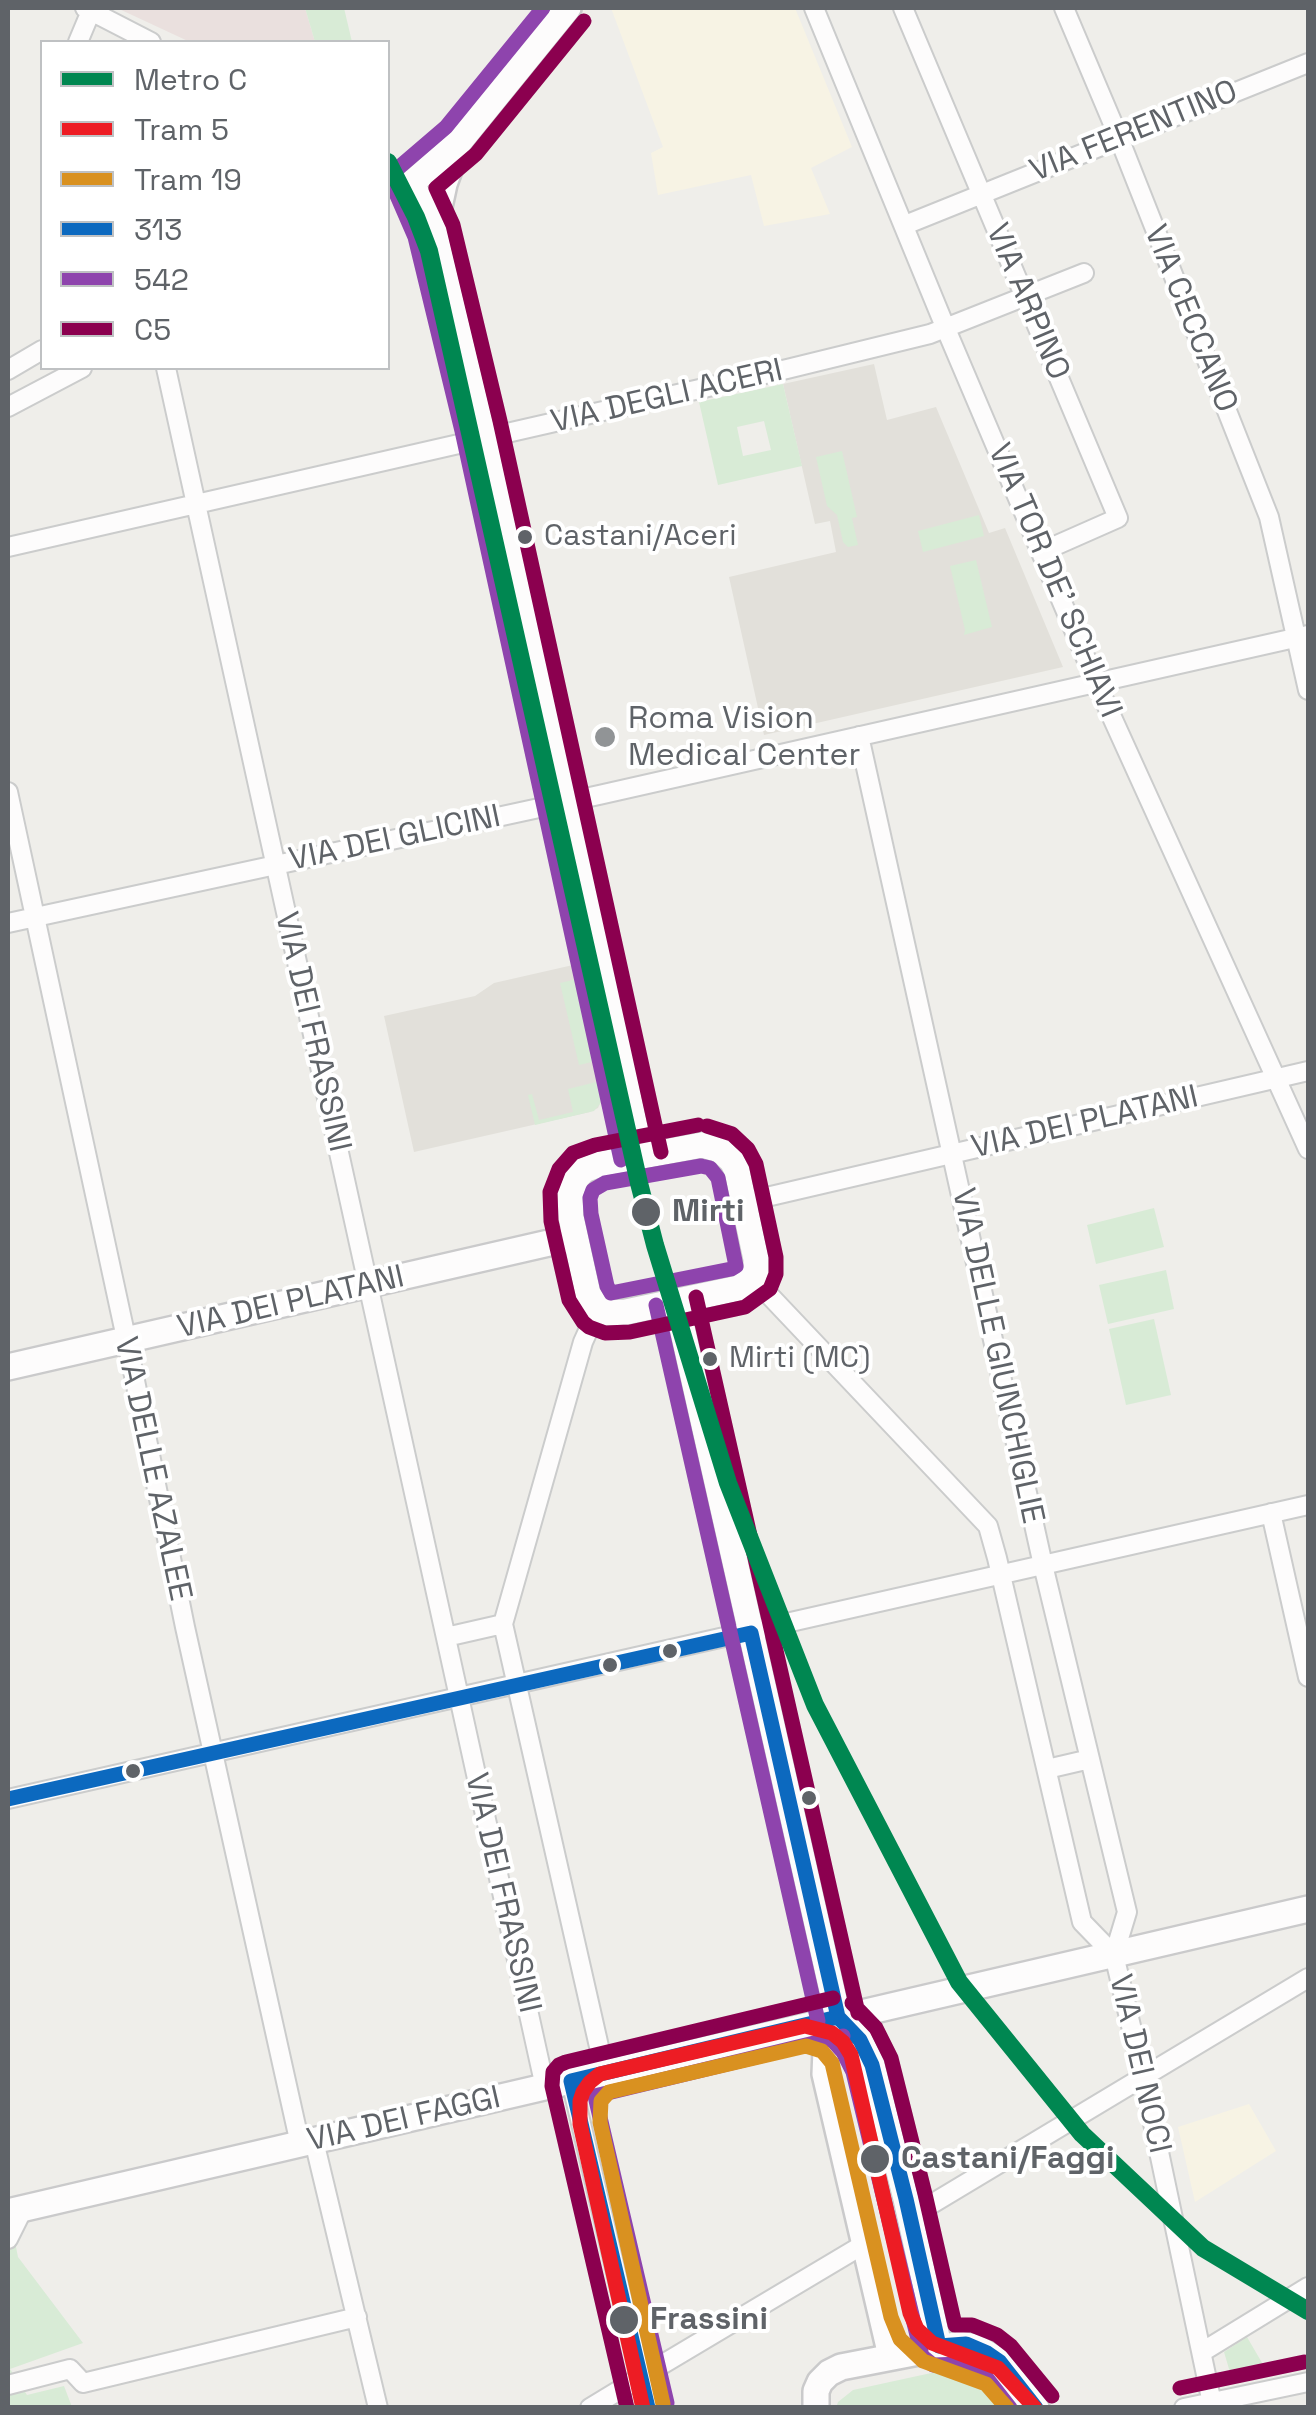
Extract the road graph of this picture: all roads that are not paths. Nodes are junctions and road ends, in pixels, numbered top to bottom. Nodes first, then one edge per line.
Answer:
1 (568, 8) edge
2 (814, 8) edge
3 (904, 8) edge
4 (1064, 8) edge
5 (88, 9) edge
6 (79, 40) edge
7 (148, 40) edge
8 (1308, 63) edge
9 (1119, 138) junction
10 (460, 141) junction
11 (400, 186) edge
12 (981, 194) junction
13 (905, 224) junction
14 (434, 230) junction
15 (1084, 273) dead end
16 (1025, 297) junction
17 (946, 329) junction
18 (40, 351) edge
19 (8, 370) edge
20 (78, 370) edge
21 (166, 370) edge
22 (8, 407) edge
23 (484, 438) junction
24 (195, 503) junction
25 (8, 546) edge
26 (1041, 552) junction
27 (1302, 636) edge
28 (1096, 682) junction
29 (1308, 690) edge
30 (859, 736) junction
31 (8, 792) edge
32 (565, 802) junction
33 (274, 866) junction
34 (35, 918) junction
35 (8, 923) edge
36 (1308, 1071) edge
37 (1276, 1079) junction
38 (1308, 1149) edge
39 (952, 1153) junction
40 (642, 1156) junction
41 (744, 1202) junction
42 (575, 1237) junction
43 (753, 1278) junction
44 (368, 1286) junction
45 (676, 1302) junction
46 (598, 1310) junction
47 (126, 1340) junction
48 (8, 1367) edge
49 (1308, 1505) edge
50 (1271, 1513) junction
51 (1043, 1565) junction
52 (1001, 1574) junction
53 (503, 1624) junction
54 (751, 1633) junction
55 (446, 1637) junction
56 (1308, 1676) edge
57 (518, 1684) junction
58 (459, 1698) junction
59 (213, 1753) junction
60 (1090, 1758) junction
61 (1047, 1769) junction
62 (8, 1799) edge
63 (1308, 1909) edge
64 (1114, 1955) junction
65 (1308, 1978) edge
66 (838, 2018) junction
67 (605, 2073) junction
68 (1143, 2076) junction
69 (571, 2081) junction
70 (545, 2087) junction
71 (307, 2143) junction
72 (13, 2207) edge
73 (910, 2216) junction
74 (8, 2239) edge
75 (866, 2243) junction
76 (1308, 2287) edge
77 (357, 2317) junction
78 (939, 2346) junction
79 (1202, 2352) junction
80 (891, 2356) junction
81 (663, 2364) dead end
82 (641, 2377) junction
83 (1308, 2382) edge
84 (8, 2384) edge
85 (1212, 2405) edge
86 (378, 2408) edge
87 (590, 2408) edge
88 (648, 2408) edge
89 (816, 2408) edge
90 (1036, 2408) edge
91 (1184, 2408) edge

1 - 10 street
2 - 13 street, VIA TOR DE' SCHIAVI
3 - 12 street, VIA ARPINO
4 - 9 street, VIA CECCANO
5 - 6 street
5 - 7 street
8 - 9 street, VIA FERENTINO
9 - 12 street, VIA FERENTINO
9 - 27 street, VIA CECCANO
10 - 11 street
10 - 14 street
11 - 14 street
12 - 13 street, VIA FERENTINO
12 - 16 street, VIA ARPINO
13 - 17 street, VIA TOR DE' SCHIAVI
14 - 23 street
15 - 16 street, VIA DEGLI ACERI
16 - 17 street, VIA DEGLI ACERI
16 - 26 street, VIA ARPINO
17 - 23 street, VIA DEGLI ACERI
17 - 26 street, VIA TOR DE' SCHIAVI
18 - 19 street
20 - 22 street
21 - 24 street, VIA DEI FRASSINI
23 - 24 street, VIA DEGLI ACERI
23 - 32 street
24 - 25 street, VIA DEGLI ACERI
24 - 33 street, VIA DEI FRASSINI
26 - 28 street, VIA TOR DE' SCHIAVI
27 - 28 street, VIA DEI GLICINI
27 - 29 street, VIA CECCANO
28 - 30 street, VIA DEI GLICINI
28 - 37 street, VIA TOR DE' SCHIAVI
30 - 32 street, VIA DEI GLICINI
30 - 39 street, VIA DELLE GIUNCHIGLIE
31 - 34 street, VIA DELLE AZALEE
32 - 33 street, VIA DEI GLICINI
32 - 40 street
33 - 34 street, VIA DEI GLICINI
33 - 44 street, VIA DEI FRASSINI
34 - 35 street, VIA DEI GLICINI
34 - 47 street, VIA DELLE AZALEE
36 - 37 street, VIA DEI PLATANI
37 - 38 street, VIA TOR DE' SCHIAVI
37 - 39 street, VIA DEI PLATANI
39 - 41 street, VIA DEI PLATANI
39 - 51 street, VIA DELLE GIUNCHIGLIE
40 - 41 street
40 - 42 street
41 - 43 street
42 - 44 street, VIA DEI PLATANI
42 - 46 street
43 - 45 street
43 - 52 street, VIA DEI NOCI
44 - 47 street, VIA DEI PLATANI
44 - 55 street, VIA DEI FRASSINI
45 - 46 street
45 - 54 street
46 - 53 street
47 - 48 street, VIA DEI PLATANI
47 - 59 street, VIA DELLE AZALEE
49 - 50 street
50 - 51 street
50 - 56 street
51 - 52 street
51 - 60 street, VIA DEI NOCI
52 - 54 street
52 - 61 street, VIA DEI NOCI
53 - 55 street
53 - 57 street, VIA DEI FRASSINI
54 - 57 street
54 - 66 street
55 - 58 street, VIA DEI FRASSINI
57 - 58 street
57 - 67 street, VIA DEI FRASSINI
58 - 59 street
58 - 70 street, VIA DEI FRASSINI
59 - 62 street
59 - 71 street, VIA DELLE AZALEE
60 - 61 street
60 - 64 street, VIA DEI NOCI
61 - 64 street, VIA DEI NOCI
63 - 64 street, VIA DEI FAGGI
64 - 66 street, VIA DEI FAGGI
64 - 68 street, VIA DEI NOCI
65 - 68 street
66 - 67 street, VIA DEI FAGGI
66 - 73 street
66 - 75 street
67 - 69 street, VIA DEI FAGGI
68 - 73 street
68 - 79 street, VIA DEI NOCI
69 - 70 street, VIA DEI FAGGI
69 - 82 street
70 - 71 street, VIA DEI FAGGI
71 - 72 street, VIA DEI FAGGI
71 - 77 street, VIA DELLE AZALEE
72 - 74 street
73 - 78 street
75 - 80 street
75 - 81 street
76 - 79 street
77 - 84 street
77 - 86 street, VIA DELLE AZALEE
78 - 80 street
78 - 90 street
79 - 85 street, VIA DEI NOCI
80 - 89 street
82 - 87 street
82 - 88 street
83 - 85 street
85 - 91 street

